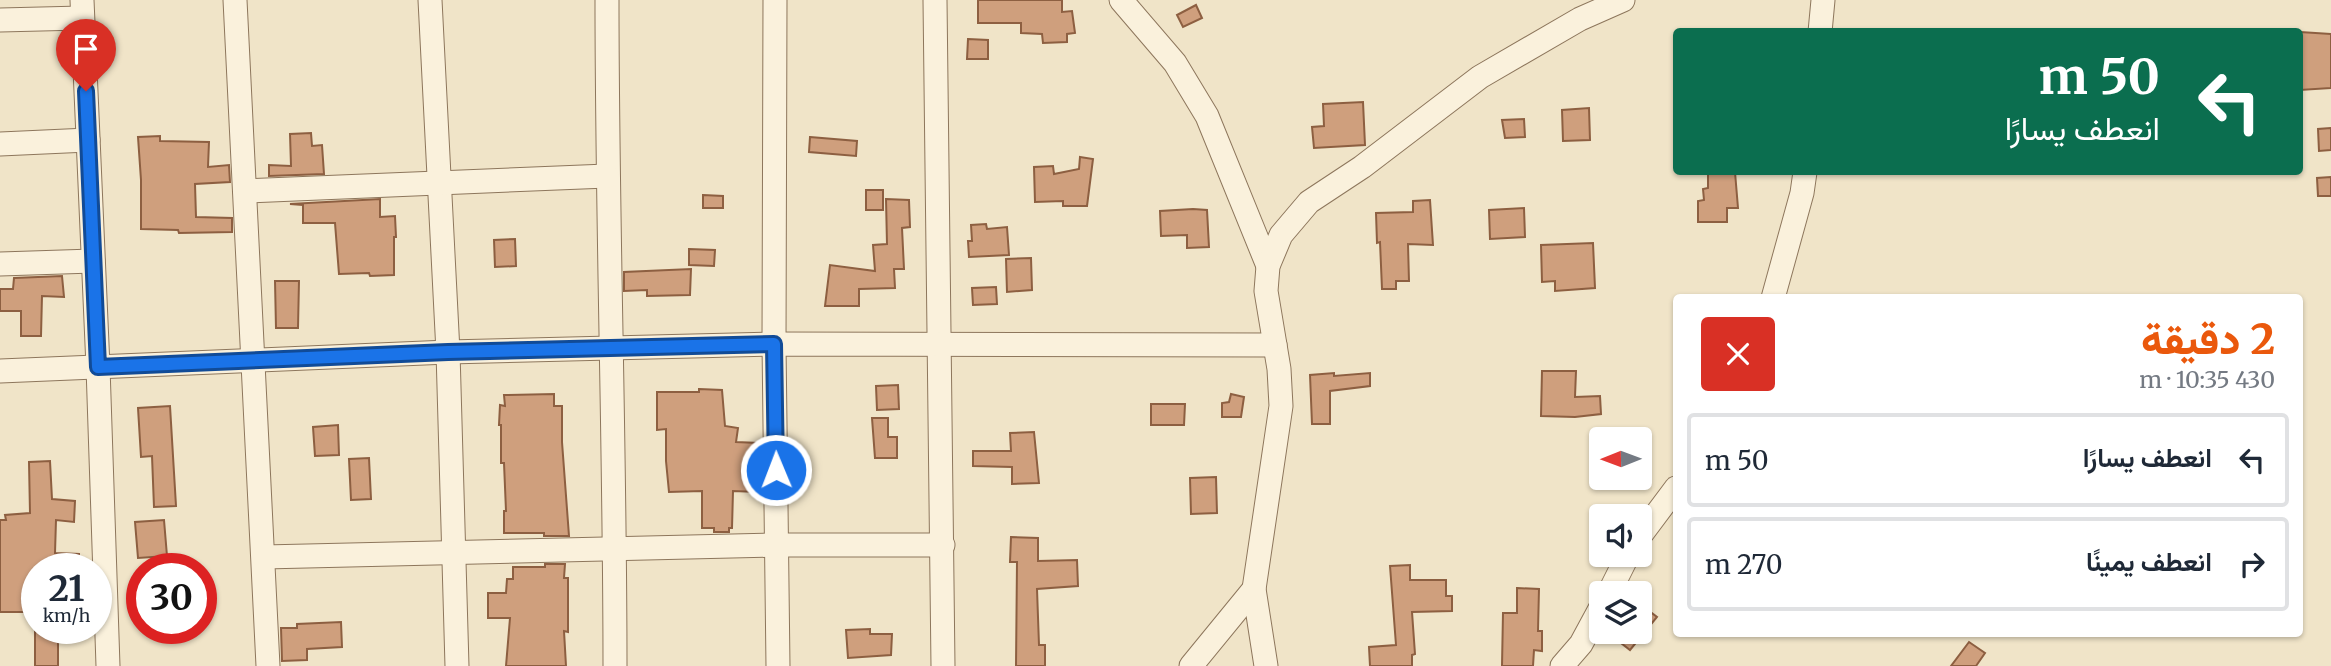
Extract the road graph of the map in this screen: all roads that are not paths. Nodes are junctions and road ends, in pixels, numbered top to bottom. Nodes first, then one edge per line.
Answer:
1 (235, 0) edge
2 (430, 0) edge
3 (607, 0) edge
4 (775, 0) edge
5 (935, 0) edge
6 (1121, 0) edge
7 (1623, 0) edge
8 (1823, 0) edge
9 (82, 9) edge
10 (0, 20) edge
11 (1820, 28) edge
12 (88, 140) junction
13 (0, 144) edge
14 (1805, 175) edge
15 (607, 176) junction
16 (439, 182) junction
17 (245, 191) junction
18 (93, 261) junction
19 (0, 264) edge
20 (1268, 266) junction
21 (1774, 294) edge
22 (774, 344) junction
23 (941, 345) junction
24 (1275, 345) junction
25 (610, 348) junction
26 (448, 352) junction
27 (254, 360) junction
28 (98, 367) junction
29 (0, 371) edge
30 (1673, 492) edge
31 (1652, 520) edge
32 (778, 545) junction
33 (943, 545) junction
34 (615, 549) junction
35 (454, 553) junction
36 (264, 557) junction
37 (1254, 589) junction
38 (1589, 629) edge
39 (108, 666) edge
40 (268, 666) edge
41 (457, 666) edge
42 (615, 666) edge
43 (778, 666) edge
44 (943, 666) edge
45 (1191, 666) edge
46 (1266, 666) edge
47 (1562, 666) edge

1 - 17 street
2 - 16 street
3 - 15 street
4 - 22 street
5 - 23 street
6 - 20 street
7 - 20 street
8 - 11 street
9 - 10 street
9 - 12 street
12 - 13 street
12 - 18 street
14 - 21 street
15 - 16 street
15 - 25 street
16 - 17 street
16 - 26 street
17 - 27 street
18 - 19 street
18 - 28 street
20 - 24 street
22 - 23 street
22 - 25 street
22 - 32 street
23 - 24 street
23 - 33 street
24 - 37 street
25 - 26 street
25 - 34 street
26 - 27 street
26 - 35 street
27 - 28 street
27 - 36 street
28 - 29 street
28 - 39 street
30 - 31 street
32 - 33 street
32 - 34 street
32 - 43 street
33 - 44 street
34 - 35 street
34 - 42 street
35 - 36 street
35 - 41 street
36 - 40 street
37 - 45 street
37 - 46 street
38 - 47 street

